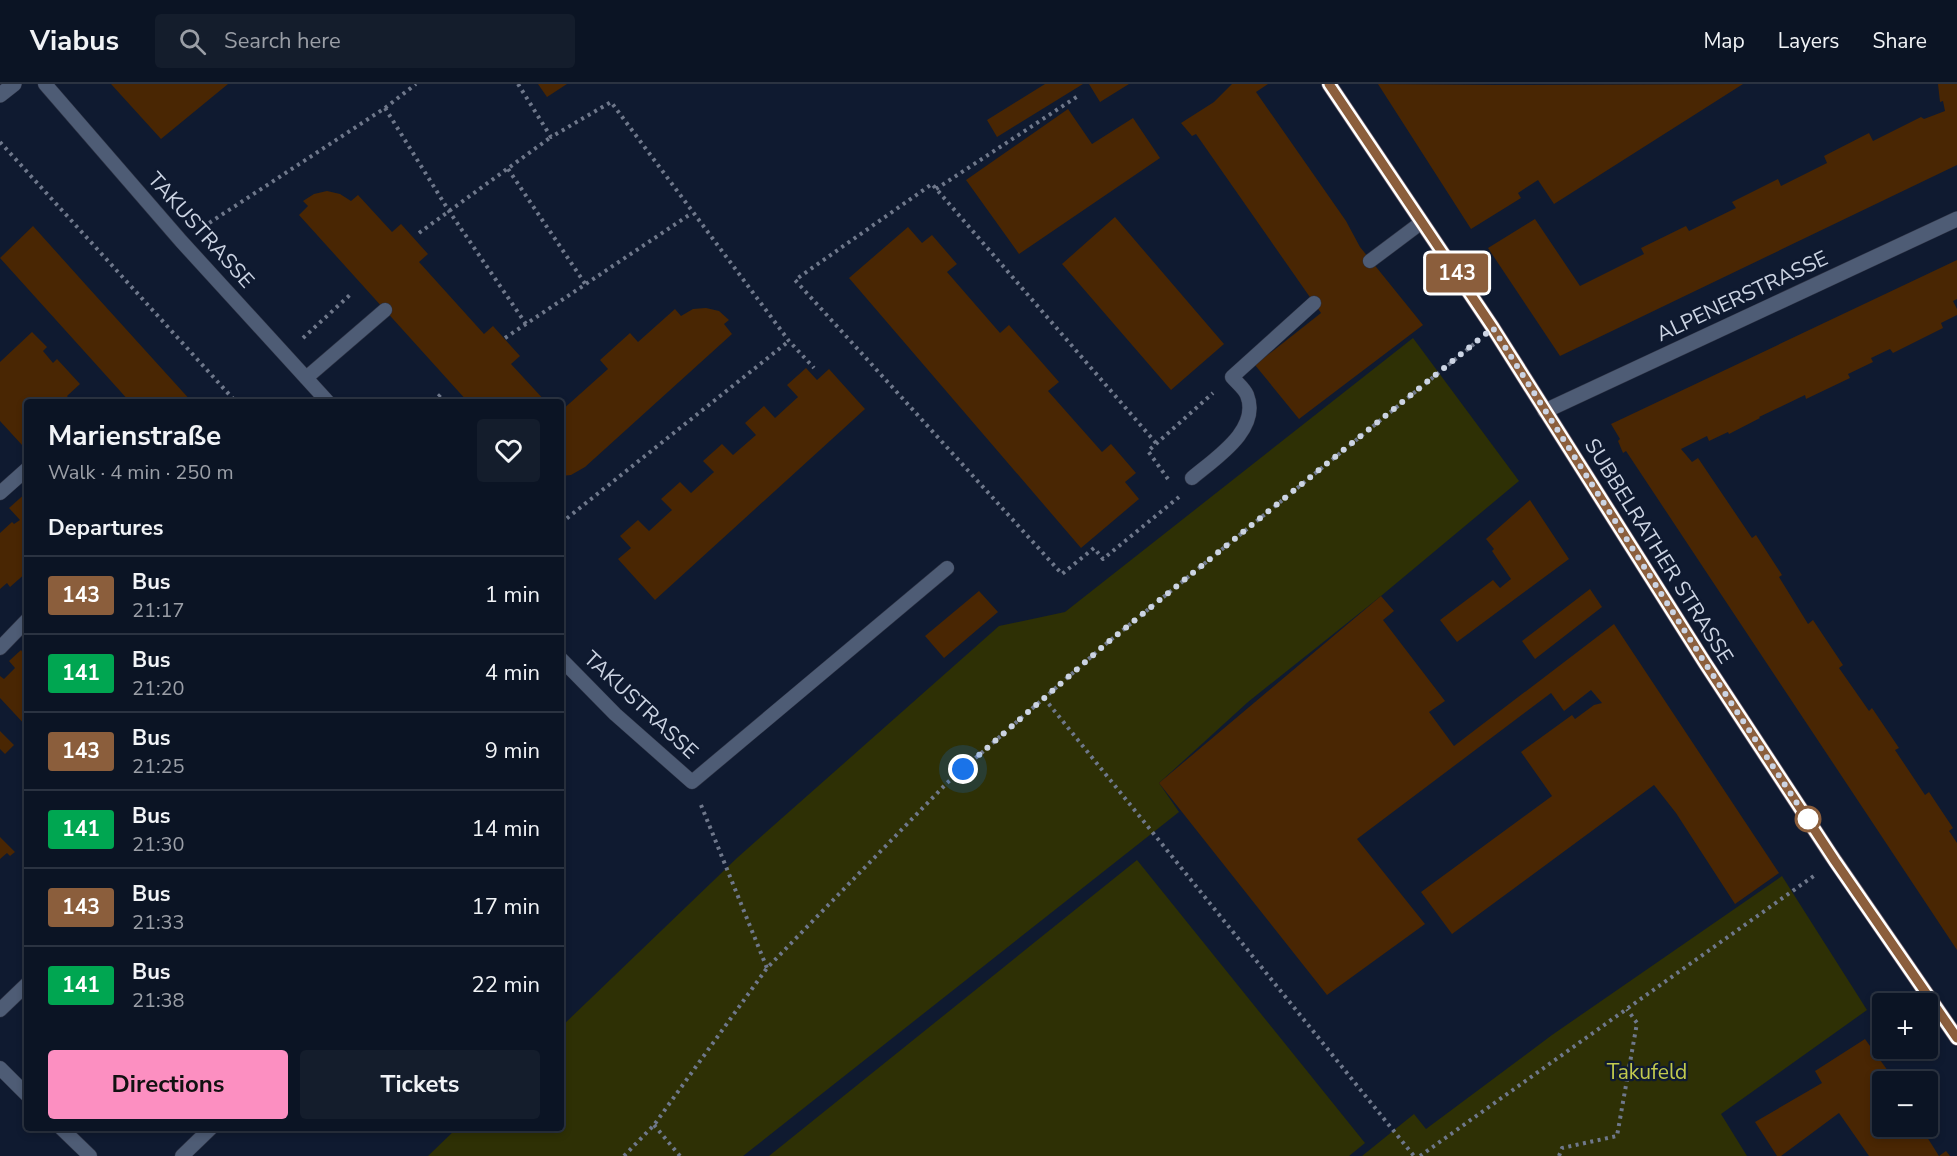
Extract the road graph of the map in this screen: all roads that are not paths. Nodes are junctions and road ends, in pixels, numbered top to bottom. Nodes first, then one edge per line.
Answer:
1 (14, 84) edge
2 (45, 84) edge
3 (1329, 84) edge
4 (0, 95) edge
5 (1957, 219) edge
6 (1422, 222) junction
7 (1370, 261) dead end
8 (1314, 303) dead end
9 (385, 310) dead end
10 (306, 378) junction
11 (325, 399) edge
12 (1545, 411) junction
13 (24, 472) edge
14 (1192, 478) dead end
15 (0, 493) edge
16 (947, 568) dead end
17 (24, 623) edge
18 (0, 648) edge
19 (564, 662) edge
20 (24, 987) edge
21 (0, 1010) edge
22 (1957, 1038) edge
23 (0, 1068) edge
24 (24, 1092) edge
25 (64, 1131) edge
26 (208, 1131) edge
27 (90, 1156) edge
28 (182, 1156) edge

1 - 4 street
2 - 10 lane, TAKUSTRASSE
3 - 6 main road, SUBBELRATHER STRASSE
5 - 12 street, ALPENERSTRASSE
6 - 7 lane
6 - 12 main road, SUBBELRATHER STRASSE
8 - 14 lane
9 - 10 lane
10 - 11 lane, TAKUSTRASSE
12 - 22 main road, SUBBELRATHER STRASSE
13 - 15 lane
16 - 19 lane, TAKUSTRASSE
17 - 18 lane
20 - 21 lane
23 - 24 lane
25 - 27 lane
26 - 28 lane

